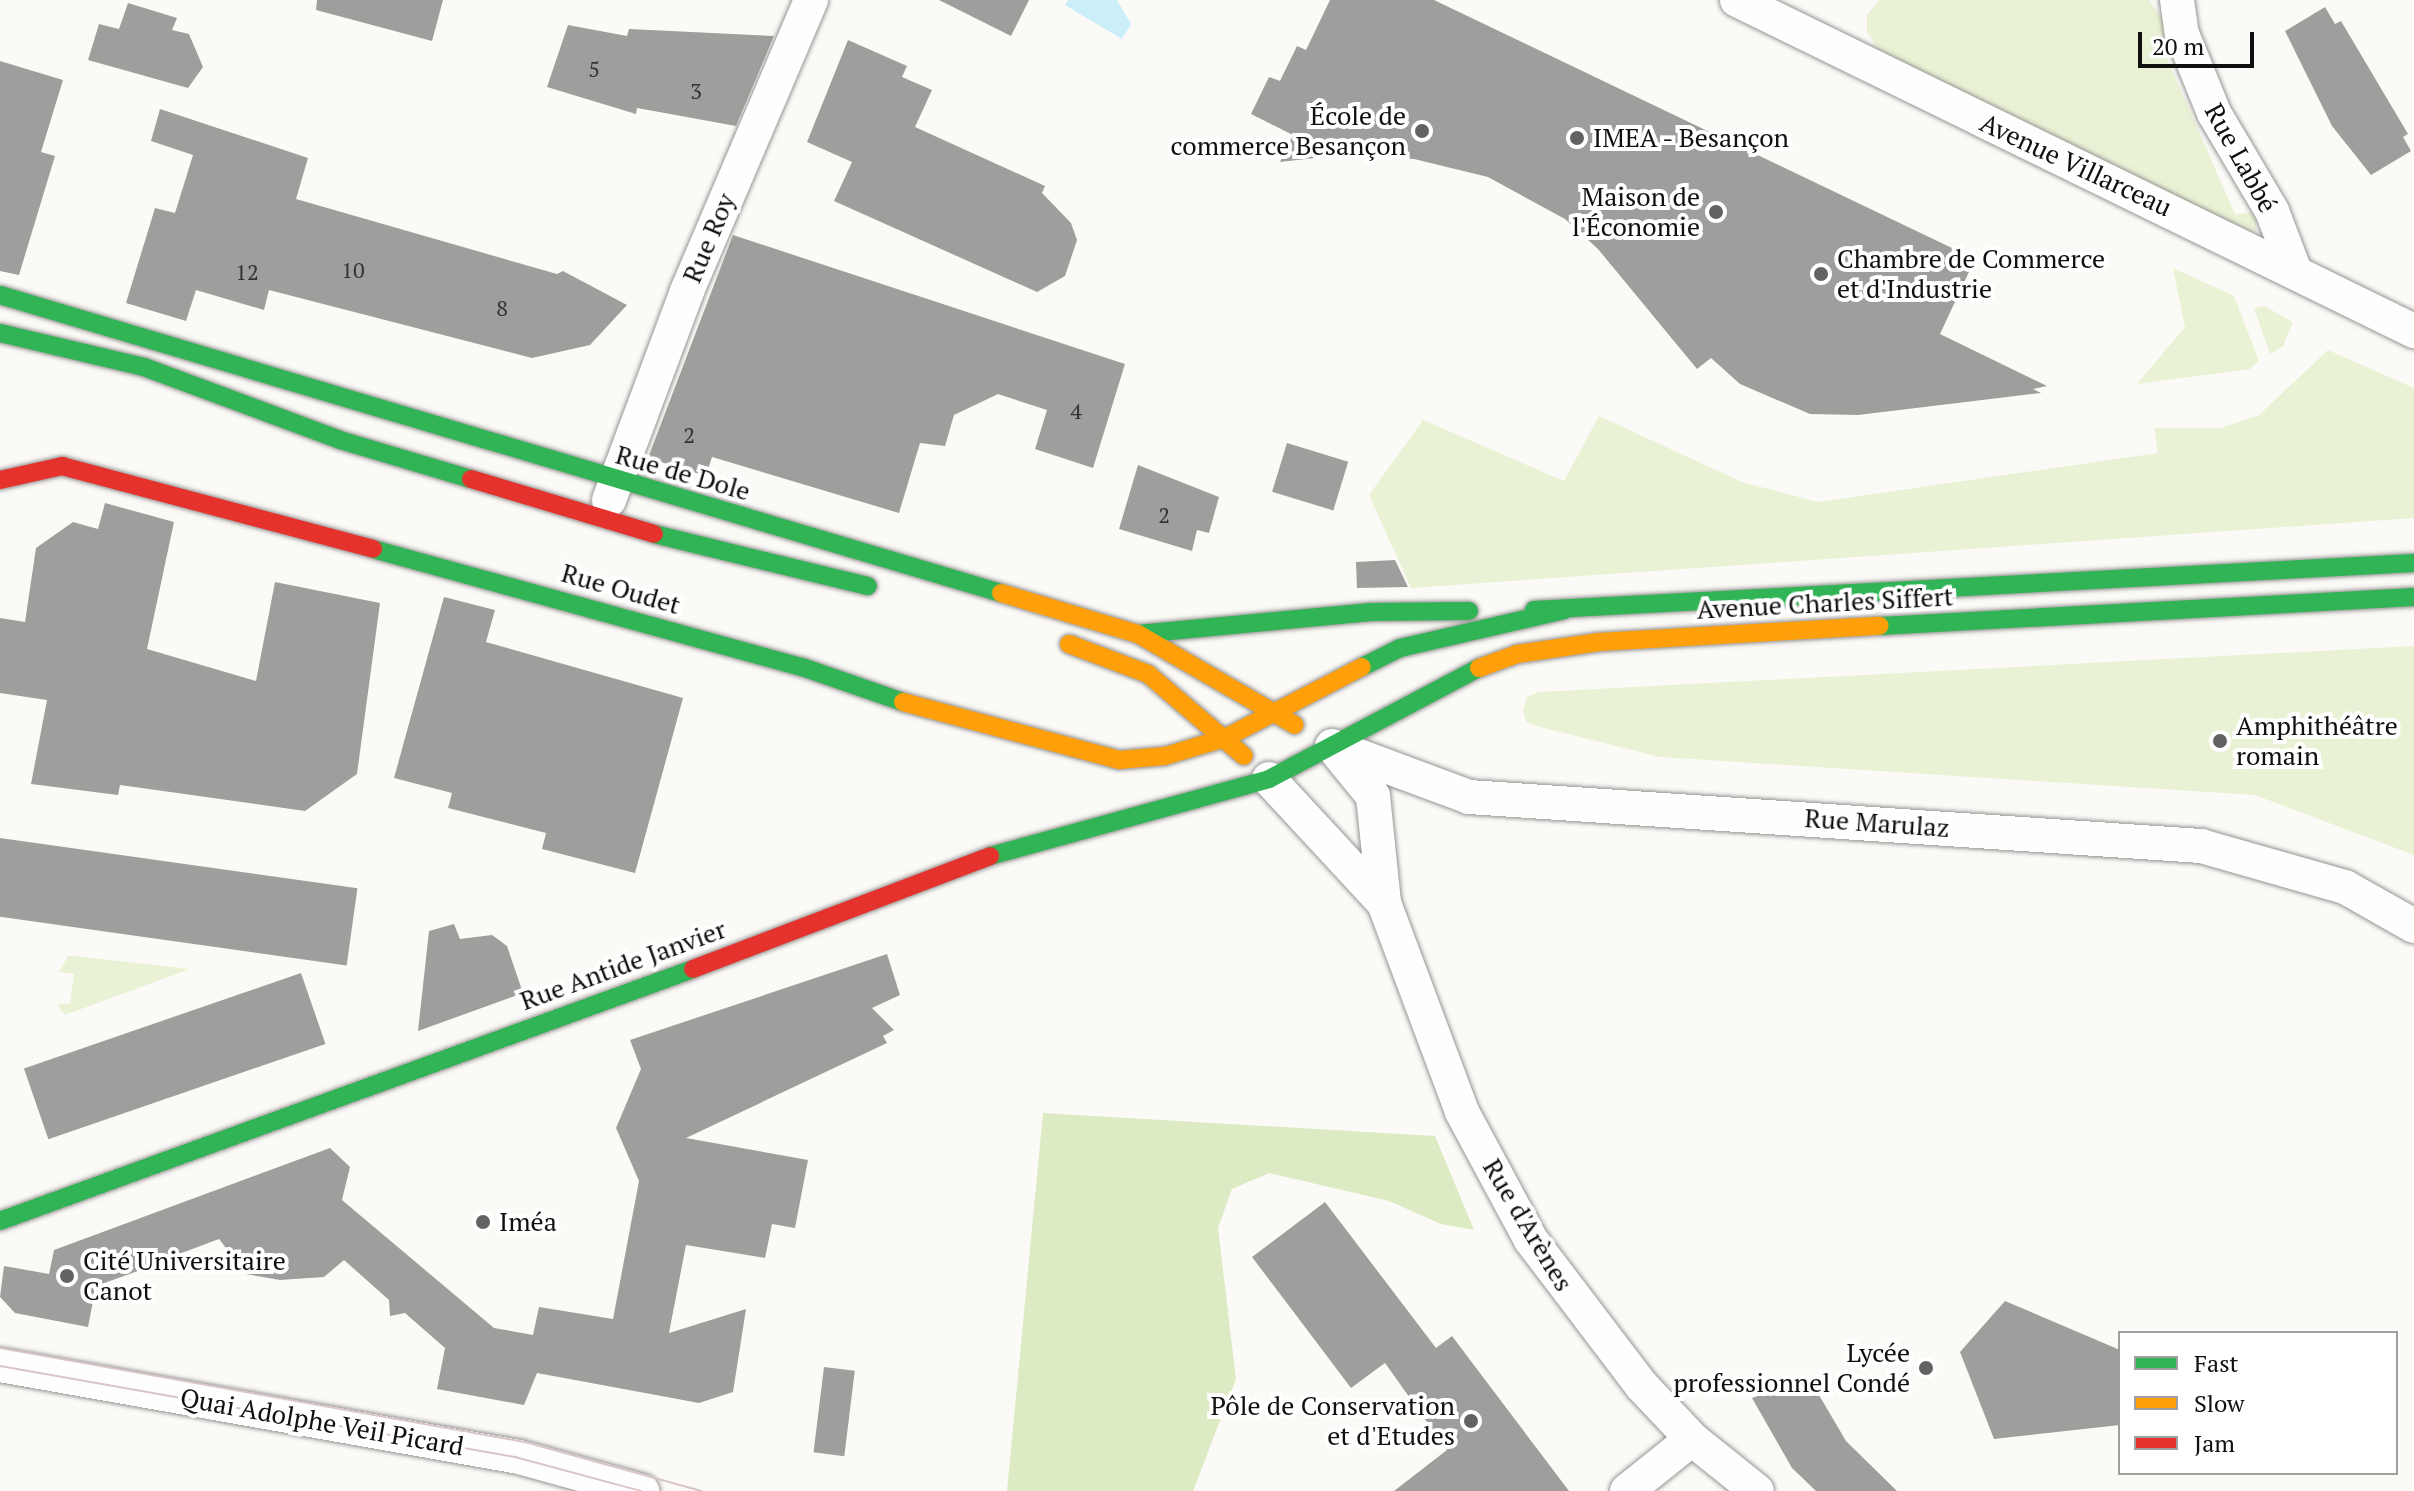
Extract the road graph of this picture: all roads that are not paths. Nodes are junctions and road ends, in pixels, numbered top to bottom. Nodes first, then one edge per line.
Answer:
1 (811, 0) edge
2 (1737, 0) edge
3 (2177, 0) edge
4 (2294, 269) junction
5 (0, 295) edge
6 (2414, 331) edge
7 (0, 333) edge
8 (0, 480) edge
9 (616, 480) junction
10 (603, 519) junction
11 (2414, 563) edge
12 (892, 593) dead end
13 (2414, 597) edge
14 (1564, 610) junction
15 (1138, 634) junction
16 (1051, 639) dead end
17 (1274, 713) junction
18 (1225, 738) junction
19 (1332, 746) junction
20 (1269, 779) junction
21 (1384, 903) junction
22 (2414, 926) edge
23 (0, 1221) edge
24 (0, 1365) edge
25 (1692, 1439) junction
26 (642, 1491) edge
27 (1627, 1491) edge
28 (1757, 1491) edge

1 - 9 street, Rue Roy
2 - 4 street, Avenue Villarceau
3 - 4 street, Rue Labbé
4 - 6 street, Avenue Villarceau
5 - 9 main road, Rue de Dole
7 - 10 main road
8 - 18 main road, Rue Oudet
9 - 10 street, Rue Roy
9 - 15 main road, Rue de Dole
10 - 12 main road
11 - 14 main road, Avenue Charles Siffert
13 - 19 main road, Avenue Charles Siffert
14 - 15 main road, Avenue Charles Siffert
14 - 17 main road, Avenue Charles Siffert
15 - 17 main road, Rue de Dole
16 - 18 main road
17 - 18 main road, Avenue Charles Siffert
17 - 19 main road, Rue de Dole
18 - 20 main road
19 - 20 main road, Avenue Charles Siffert
19 - 21 street, Rue d'Arènes
19 - 22 street, Rue Marulaz
20 - 21 street, Rue d'Arènes
20 - 23 main road, Rue Antide Janvier
21 - 25 street, Rue d'Arènes
24 - 26 street, Quai Adolphe Veil Picard
25 - 27 street
25 - 28 street, Rue d'Arènes

